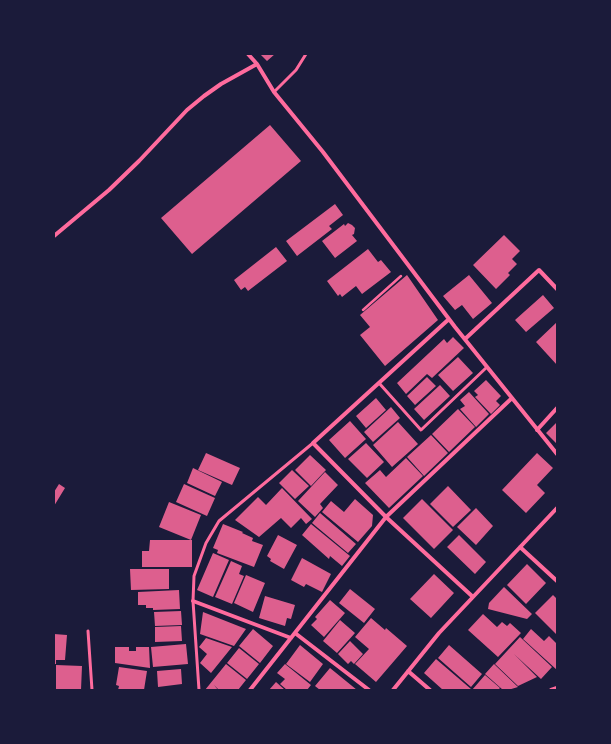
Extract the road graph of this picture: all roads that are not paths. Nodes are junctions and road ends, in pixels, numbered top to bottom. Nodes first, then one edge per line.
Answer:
1 (248, 54) edge
2 (306, 54) edge
3 (257, 64) junction
4 (274, 92) junction
5 (54, 236) edge
6 (557, 289) edge
7 (449, 319) junction
8 (465, 339) junction
9 (487, 367) junction
10 (379, 383) junction
11 (512, 398) junction
12 (557, 408) edge
13 (537, 430) junction
14 (313, 443) junction
15 (557, 454) edge
16 (557, 508) edge
17 (386, 517) junction
18 (520, 547) junction
19 (557, 581) edge
20 (472, 597) junction
21 (193, 601) junction
22 (88, 631) dead end
23 (295, 633) junction
24 (291, 638) junction
25 (408, 671) junction
26 (557, 688) edge
27 (92, 690) edge
28 (199, 690) edge
29 (250, 690) edge
30 (369, 690) edge
31 (393, 690) edge
32 (430, 690) edge
33 (551, 690) edge

1 - 3 street
2 - 4 lane
3 - 4 street
3 - 5 street
4 - 7 street
6 - 8 street
7 - 8 street
7 - 10 street
8 - 9 street
9 - 10 lane
9 - 11 street
10 - 14 street
11 - 13 street
11 - 17 street
12 - 13 street
13 - 15 street
14 - 17 street
14 - 21 lane
16 - 18 street
17 - 20 street
17 - 23 street
18 - 19 street
18 - 20 street
20 - 25 street
21 - 24 street
21 - 28 lane
22 - 27 lane
23 - 24 street
23 - 30 street
24 - 29 street
25 - 31 street
25 - 32 street
26 - 33 street

